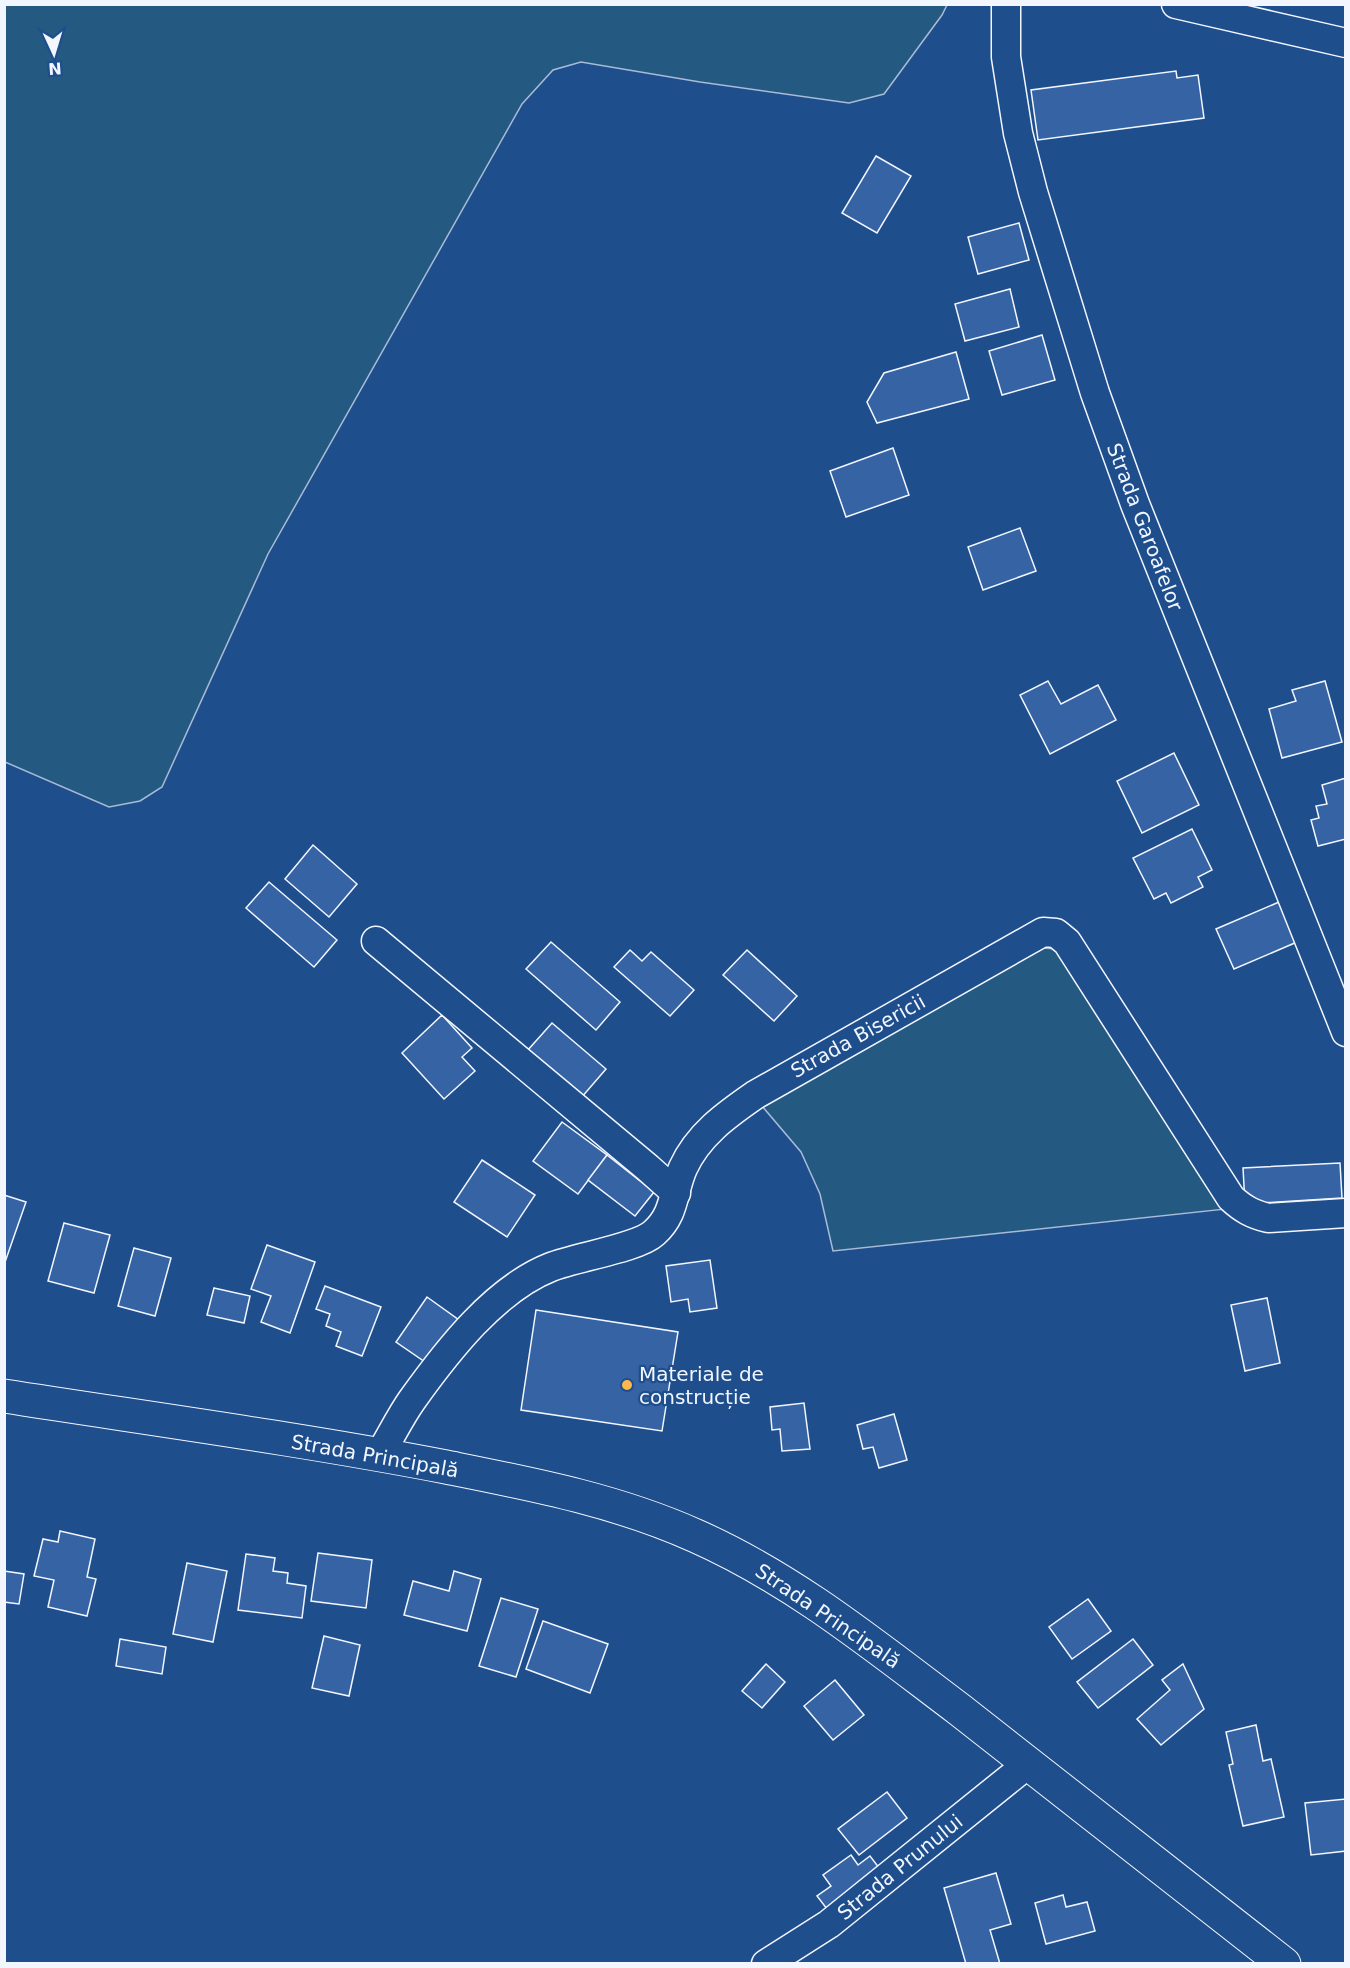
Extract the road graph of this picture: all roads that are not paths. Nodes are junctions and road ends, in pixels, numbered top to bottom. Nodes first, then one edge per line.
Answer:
1 (1006, 4) edge
2 (1176, 4) edge
3 (1346, 43) edge
4 (376, 941) dead end
5 (1346, 1032) edge
6 (676, 1193) junction
7 (1346, 1212) edge
8 (4, 1396) edge
9 (380, 1454) junction
10 (1029, 1763) junction
11 (766, 1964) edge
12 (1284, 1964) edge

1 - 5 street, Strada Garoafelor
2 - 3 street
4 - 6 street
6 - 7 street, Strada Bisericii
6 - 9 street, Strada Bisericii
8 - 9 highway, Strada Principală
9 - 10 highway, Strada Principală
10 - 11 street, Strada Prunului
10 - 12 highway, Strada Principală

